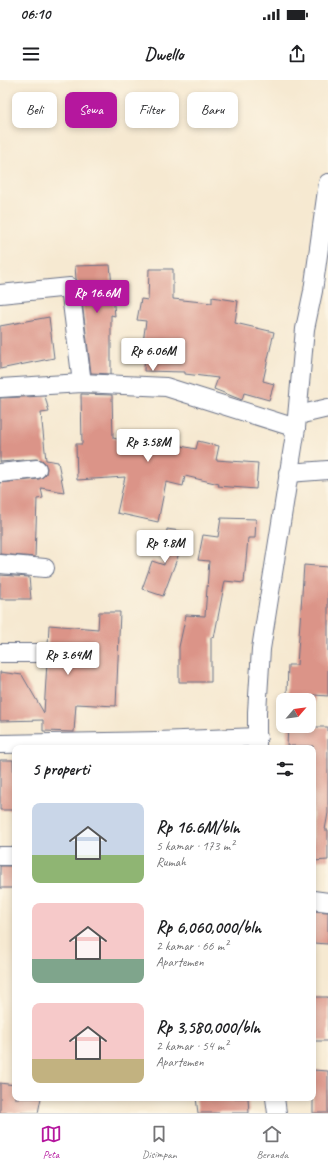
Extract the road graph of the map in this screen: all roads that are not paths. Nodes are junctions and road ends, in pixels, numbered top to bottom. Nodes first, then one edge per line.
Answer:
1 (328, 183) edge
2 (0, 294) edge
3 (82, 383) junction
4 (0, 388) edge
5 (328, 408) edge
6 (297, 422) junction
7 (37, 469) dead end
8 (328, 470) edge
9 (0, 473) edge
10 (288, 473) junction
11 (0, 564) edge
12 (45, 568) dead end
13 (0, 653) edge
14 (42, 653) dead end
15 (257, 743) edge
16 (0, 744) edge
17 (16, 745) edge
18 (57, 745) edge
19 (0, 856) edge
20 (12, 856) edge
21 (316, 900) edge
22 (328, 902) edge
23 (275, 1101) edge
24 (277, 1113) edge

1 - 6 street
2 - 3 street
3 - 4 street
3 - 6 street
5 - 6 street
6 - 10 street
7 - 9 street
8 - 10 street
10 - 15 street
11 - 12 street
13 - 14 street
15 - 18 street
16 - 17 street
19 - 20 street
21 - 22 street
23 - 24 street

